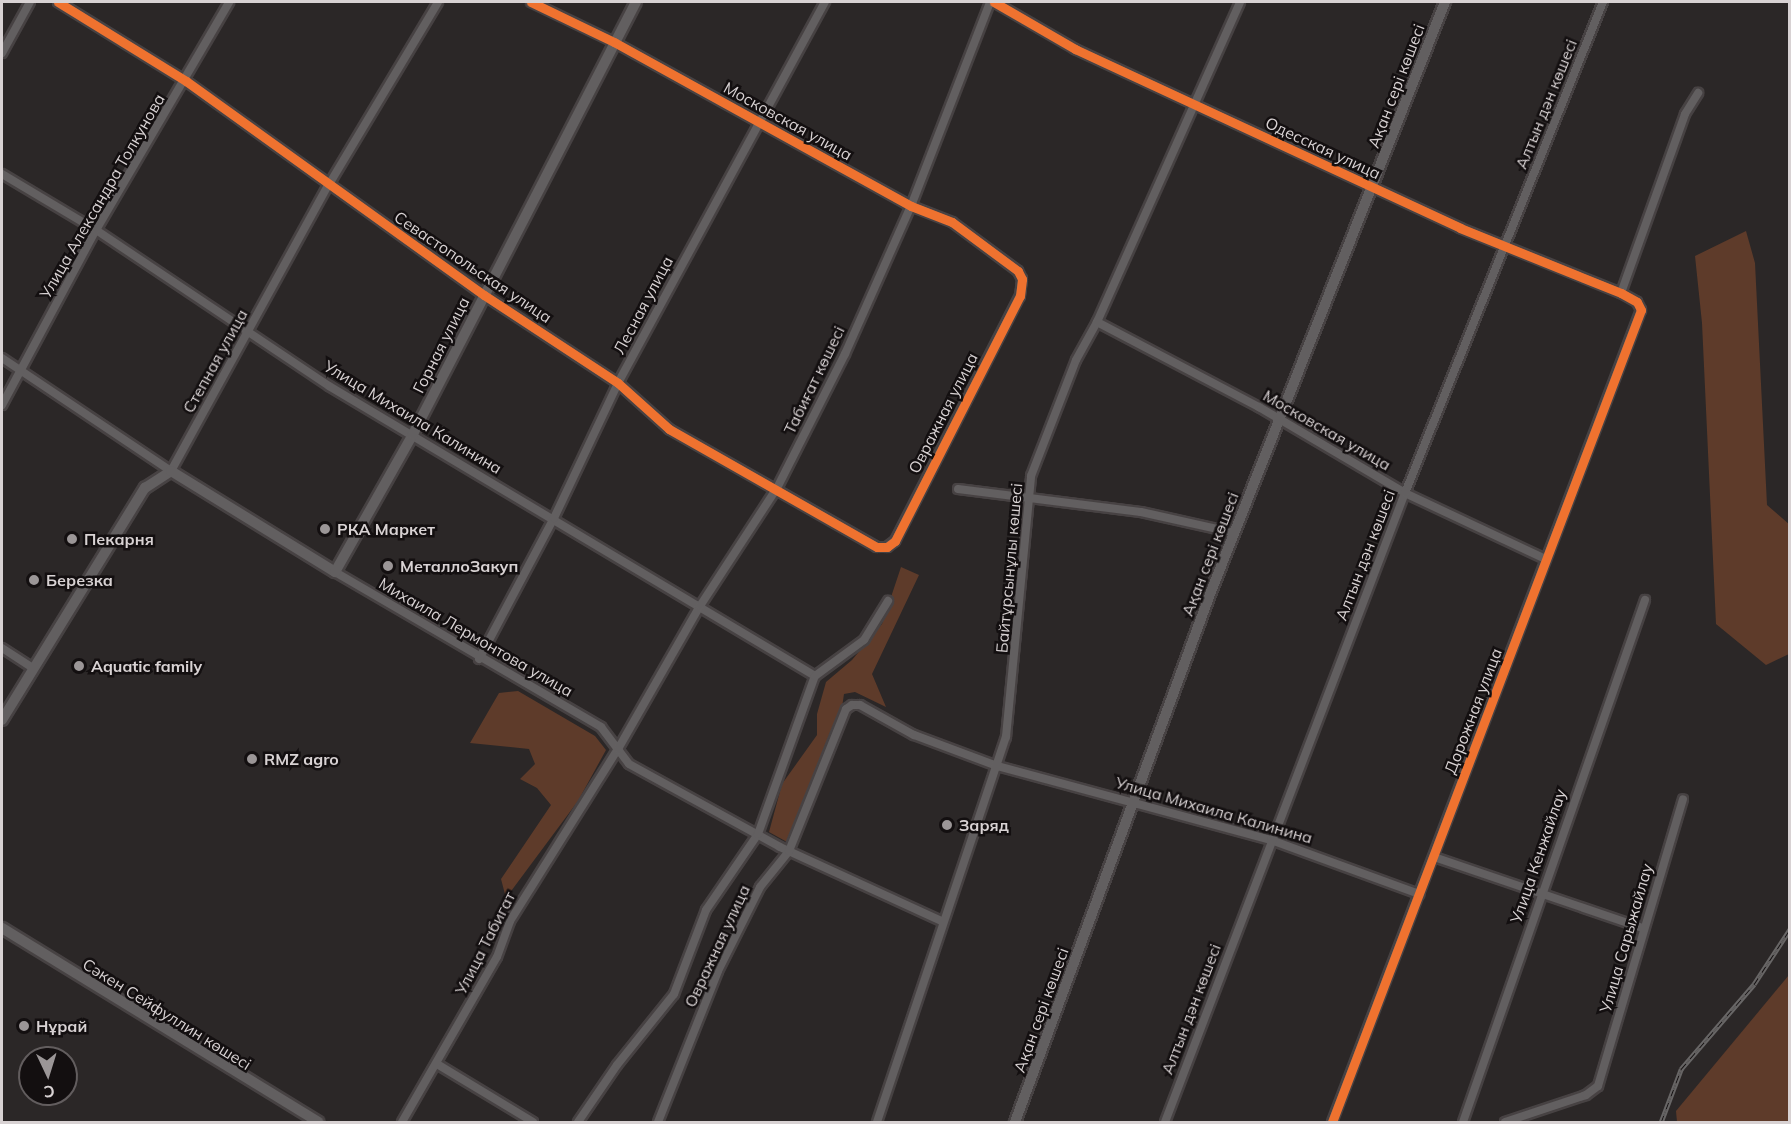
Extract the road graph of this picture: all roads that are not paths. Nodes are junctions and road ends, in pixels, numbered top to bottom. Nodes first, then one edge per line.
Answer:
1 (30, 2) edge
2 (58, 2) edge
3 (229, 2) edge
4 (438, 2) edge
5 (531, 2) edge
6 (636, 2) edge
7 (825, 2) edge
8 (992, 2) edge
9 (1240, 2) edge
10 (1445, 2) edge
11 (1603, 2) edge
12 (614, 42) junction
13 (2, 53) edge
14 (186, 81) junction
15 (1698, 93) dead end
16 (1194, 103) junction
17 (758, 122) junction
18 (2, 174) edge
19 (328, 186) junction
20 (1372, 188) junction
21 (911, 206) junction
22 (96, 230) junction
23 (1505, 248) junction
24 (1022, 279) joint
25 (1621, 292) junction
26 (484, 295) junction
27 (1641, 310) joint
28 (1097, 322) junction
29 (249, 332) junction
30 (2, 358) edge
31 (22, 370) junction
32 (618, 382) junction
33 (2, 405) edge
34 (1279, 422) junction
35 (413, 435) junction
36 (171, 471) junction
37 (777, 488) junction
38 (958, 489) dead end
39 (1405, 492) junction
40 (1029, 499) junction
41 (554, 518) junction
42 (1235, 533) junction
43 (877, 547) joint
44 (1545, 559) junction
45 (335, 572) junction
46 (1645, 600) dead end
47 (888, 601) dead end
48 (700, 606) junction
49 (2, 648) edge
50 (479, 659) junction
51 (33, 668) junction
52 (815, 676) junction
53 (2, 720) edge
54 (618, 750) junction
55 (997, 766) junction
56 (1683, 799) dead end
57 (1134, 801) junction
58 (758, 834) junction
59 (1271, 840) junction
60 (789, 851) junction
61 (1434, 857) junction
62 (1540, 892) junction
63 (1419, 894) junction
64 (942, 921) junction
65 (2, 928) edge
66 (1643, 928) junction
67 (436, 1064) junction
68 (318, 1122) edge
69 (402, 1122) edge
70 (533, 1122) edge
71 (578, 1122) edge
72 (658, 1122) edge
73 (877, 1122) edge
74 (1015, 1122) edge
75 (1165, 1122) edge
76 (1332, 1122) edge
77 (1463, 1122) edge
78 (1505, 1122) edge

1 - 13 street
2 - 14 street, Севастопольская улица
3 - 14 street, Улица Александра Толкунова
4 - 19 street, Степная улица
5 - 12 street, Московская улица
6 - 12 street, Горная улица
7 - 17 street, Лесная улица
8 - 16 street, Одесская улица
8 - 21 street, Табиғат көшесі
9 - 16 street, Байтұрсынұлы көшесі
10 - 20 street, Ақан сері көшесі
11 - 23 street, Алтын дән көшесі
12 - 17 street, Московская улица
12 - 26 street, Горная улица
14 - 19 street, Севастопольская улица
14 - 22 street, Улица Александра Толкунова
15 - 25 street
16 - 20 street, Одесская улица
16 - 28 street, Байтұрсынұлы көшесі
17 - 21 street, Московская улица
17 - 32 street, Лесная улица
18 - 22 street, Улица Михаила Калинина
19 - 26 street, Севастопольская улица
19 - 29 street, Степная улица
20 - 23 street, Одесская улица
20 - 34 street, Ақан сері көшесі
21 - 24 street, Московская улица
21 - 37 street, Табиғат көшесі
22 - 29 street, Улица Михаила Калинина
22 - 31 street, Улица Александра Толкунова
23 - 25 street, Одесская улица
23 - 39 street, Алтын дән көшесі
24 - 43 street, Овражная улица
25 - 27 street, Одесская улица
26 - 32 street, Севастопольская улица
26 - 35 street, Горная улица
27 - 44 street, Дорожная улица
28 - 34 street, Московская улица
28 - 40 street, Байтұрсынұлы көшесі
29 - 35 street, Улица Михаила Калинина
29 - 36 street, Степная улица
30 - 31 street, Михаила Лермонтова улица
31 - 33 street, Улица Александра Толкунова
31 - 36 street, Михаила Лермонтова улица
32 - 37 street, Севастопольская улица
32 - 41 street, Лесная улица
34 - 39 street, Московская улица
34 - 42 street, Ақан сері көшесі
35 - 41 street, Улица Михаила Калинина
35 - 45 street, Горная улица
36 - 45 street, Михаила Лермонтова улица
36 - 51 street, Степная улица
37 - 43 street, Севастопольская улица
37 - 48 street, Табиғат көшесі
38 - 40 street
39 - 44 street, Московская улица
39 - 59 street, Алтын дән көшесі
40 - 42 street
40 - 55 street, Байтұрсынұлы көшесі
41 - 48 street, Улица Михаила Калинина
41 - 50 street, Лесная улица
42 - 57 street, Ақан сері көшесі
44 - 61 street, Дорожная улица
45 - 50 street, Михаила Лермонтова улица
46 - 62 street, Улица Кенжайлау
47 - 52 street
48 - 52 street, Улица Михаила Калинина
48 - 54 street, Табиғат көшесі
49 - 51 street
50 - 54 street, Михаила Лермонтова улица
51 - 53 street, Степная улица
52 - 58 street, Овражная улица
54 - 58 street, Михаила Лермонтова улица
54 - 67 street, Улица Табигат
55 - 57 street, Улица Михаила Калинина
55 - 60 street, Овражная улица
55 - 64 street, Байтұрсынұлы көшесі
56 - 66 street, Улица Сарыжайлау
57 - 59 street, Улица Михаила Калинина
57 - 74 street, Ақан сері көшесі
58 - 60 street, Михаила Лермонтова улица
58 - 71 street, Овражная улица
59 - 63 street, Улица Михаила Калинина
59 - 75 street, Алтын дән көшесі
60 - 64 street, Михаила Лермонтова улица
60 - 72 street, Овражная улица
61 - 62 street
61 - 63 street, Дорожная улица
62 - 66 street
62 - 77 street, Улица Кенжайлау
63 - 76 street, Дорожная улица
64 - 73 street, Байтұрсынұлы көшесі
65 - 68 street, Сәкен Сейфуллин көшесі
66 - 78 street, Улица Сарыжайлау
67 - 69 street, Улица Табигат
67 - 70 street

